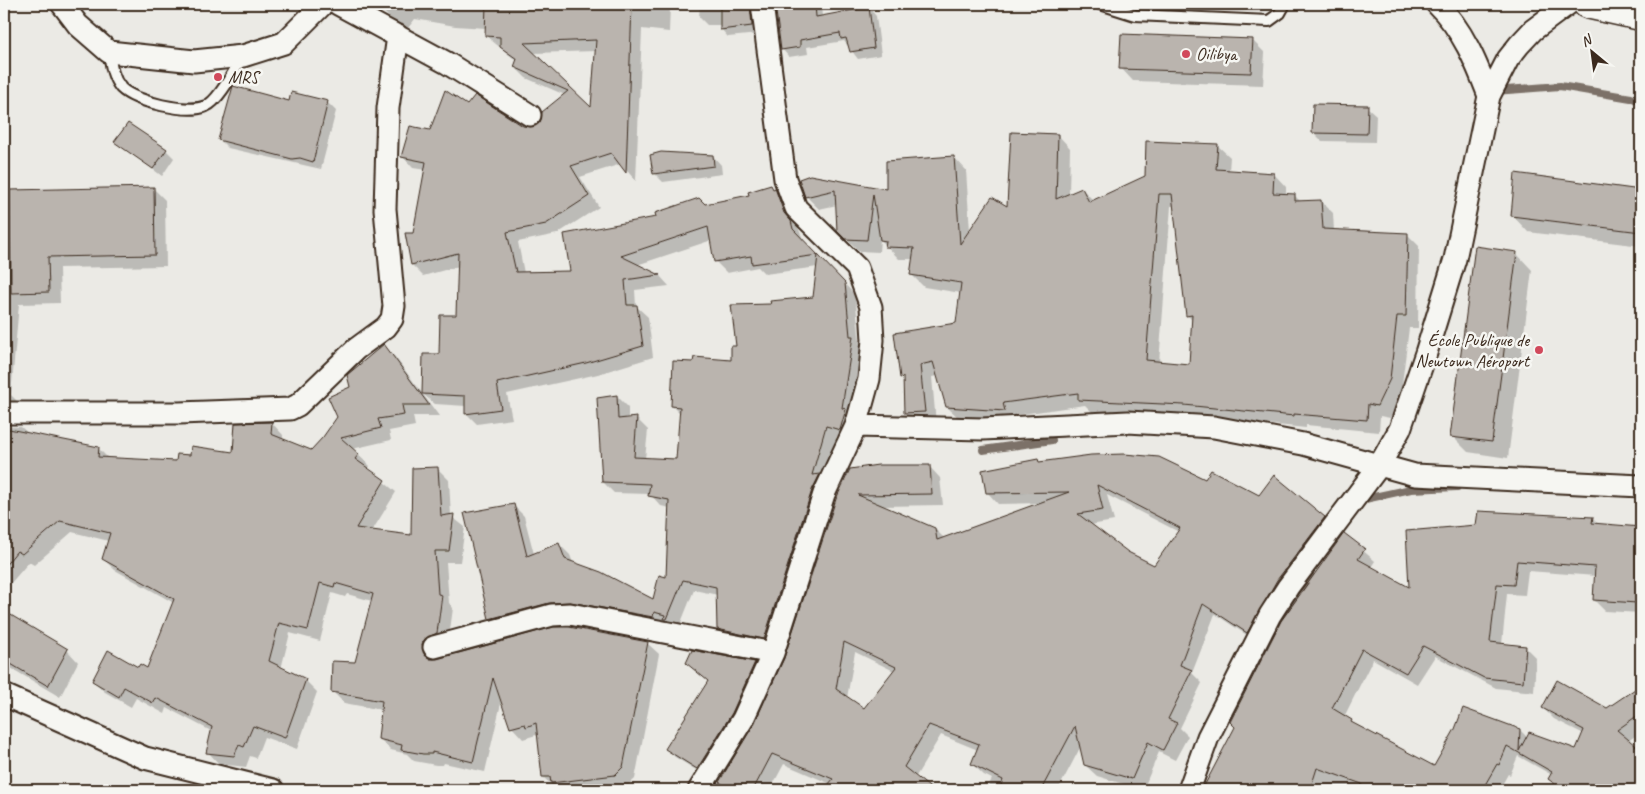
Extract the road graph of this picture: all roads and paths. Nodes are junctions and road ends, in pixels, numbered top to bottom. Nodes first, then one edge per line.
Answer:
1 (62, 4) edge
2 (323, 4) edge
3 (338, 4) edge
4 (762, 4) edge
5 (1100, 4) edge
6 (1285, 4) edge
7 (1437, 4) edge
8 (1568, 4) edge
9 (1587, 4) edge
10 (1641, 16) edge
11 (398, 36) junction
12 (109, 52) junction
13 (243, 56) junction
14 (1489, 96) junction
15 (530, 115) dead end
16 (4, 413) edge
17 (856, 426) junction
18 (1379, 466) junction
19 (1641, 486) edge
20 (434, 647) dead end
21 (773, 653) junction
22 (4, 694) edge
23 (273, 790) edge
24 (699, 790) edge
25 (1189, 790) edge

1 - 12 street
2 - 13 street
3 - 11 street
4 - 17 street
5 - 6 lane
7 - 14 street
8 - 14 street
9 - 10 main road
11 - 15 street
11 - 16 street
12 - 13 street
12 - 13 lane
14 - 18 street
17 - 18 street
17 - 21 street
18 - 19 street
18 - 25 street
20 - 21 street
21 - 24 street
22 - 23 street

